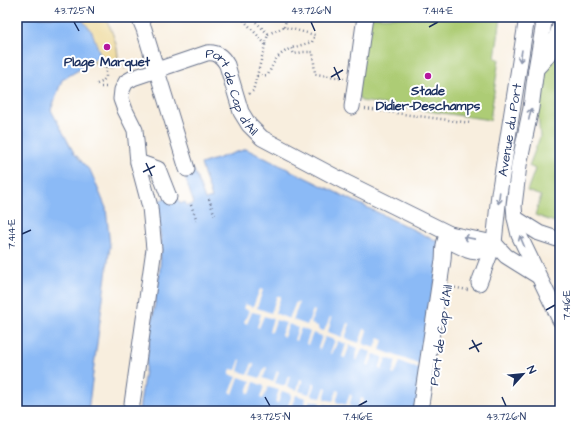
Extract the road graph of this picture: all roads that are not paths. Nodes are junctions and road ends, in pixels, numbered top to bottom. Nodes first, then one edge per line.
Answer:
1 (139, 17) edge
2 (365, 17) edge
3 (528, 17) edge
4 (545, 17) edge
5 (560, 26) edge
6 (536, 68) junction
7 (157, 70) junction
8 (352, 107) road end
9 (138, 162) junction
10 (187, 169) dead end
11 (169, 197) dead end
12 (515, 218) junction
13 (450, 234) junction
14 (560, 240) edge
15 (494, 243) junction
16 (539, 276) junction
17 (475, 287) road end
18 (560, 320) edge
19 (131, 411) edge
20 (420, 411) edge
21 (428, 411) edge

1 - 7 street
2 - 8 street
3 -> 15 street, Avenue du Port
4 - 6 street
5 - 6 street
12 -> 6 street
7 - 9 street, Port de Cap d'Ail
7 - 10 street
7 - 13 street, Port de Cap d'Ail
9 - 11 street
9 - 19 street, Port de Cap d'Ail
12 - 14 street
16 -> 12 street
13 - 15 street
13 - 20 street
13 - 21 street, Port de Cap d'Ail
15 - 16 street
15 - 17 street, Avenue du Port
16 - 18 street

